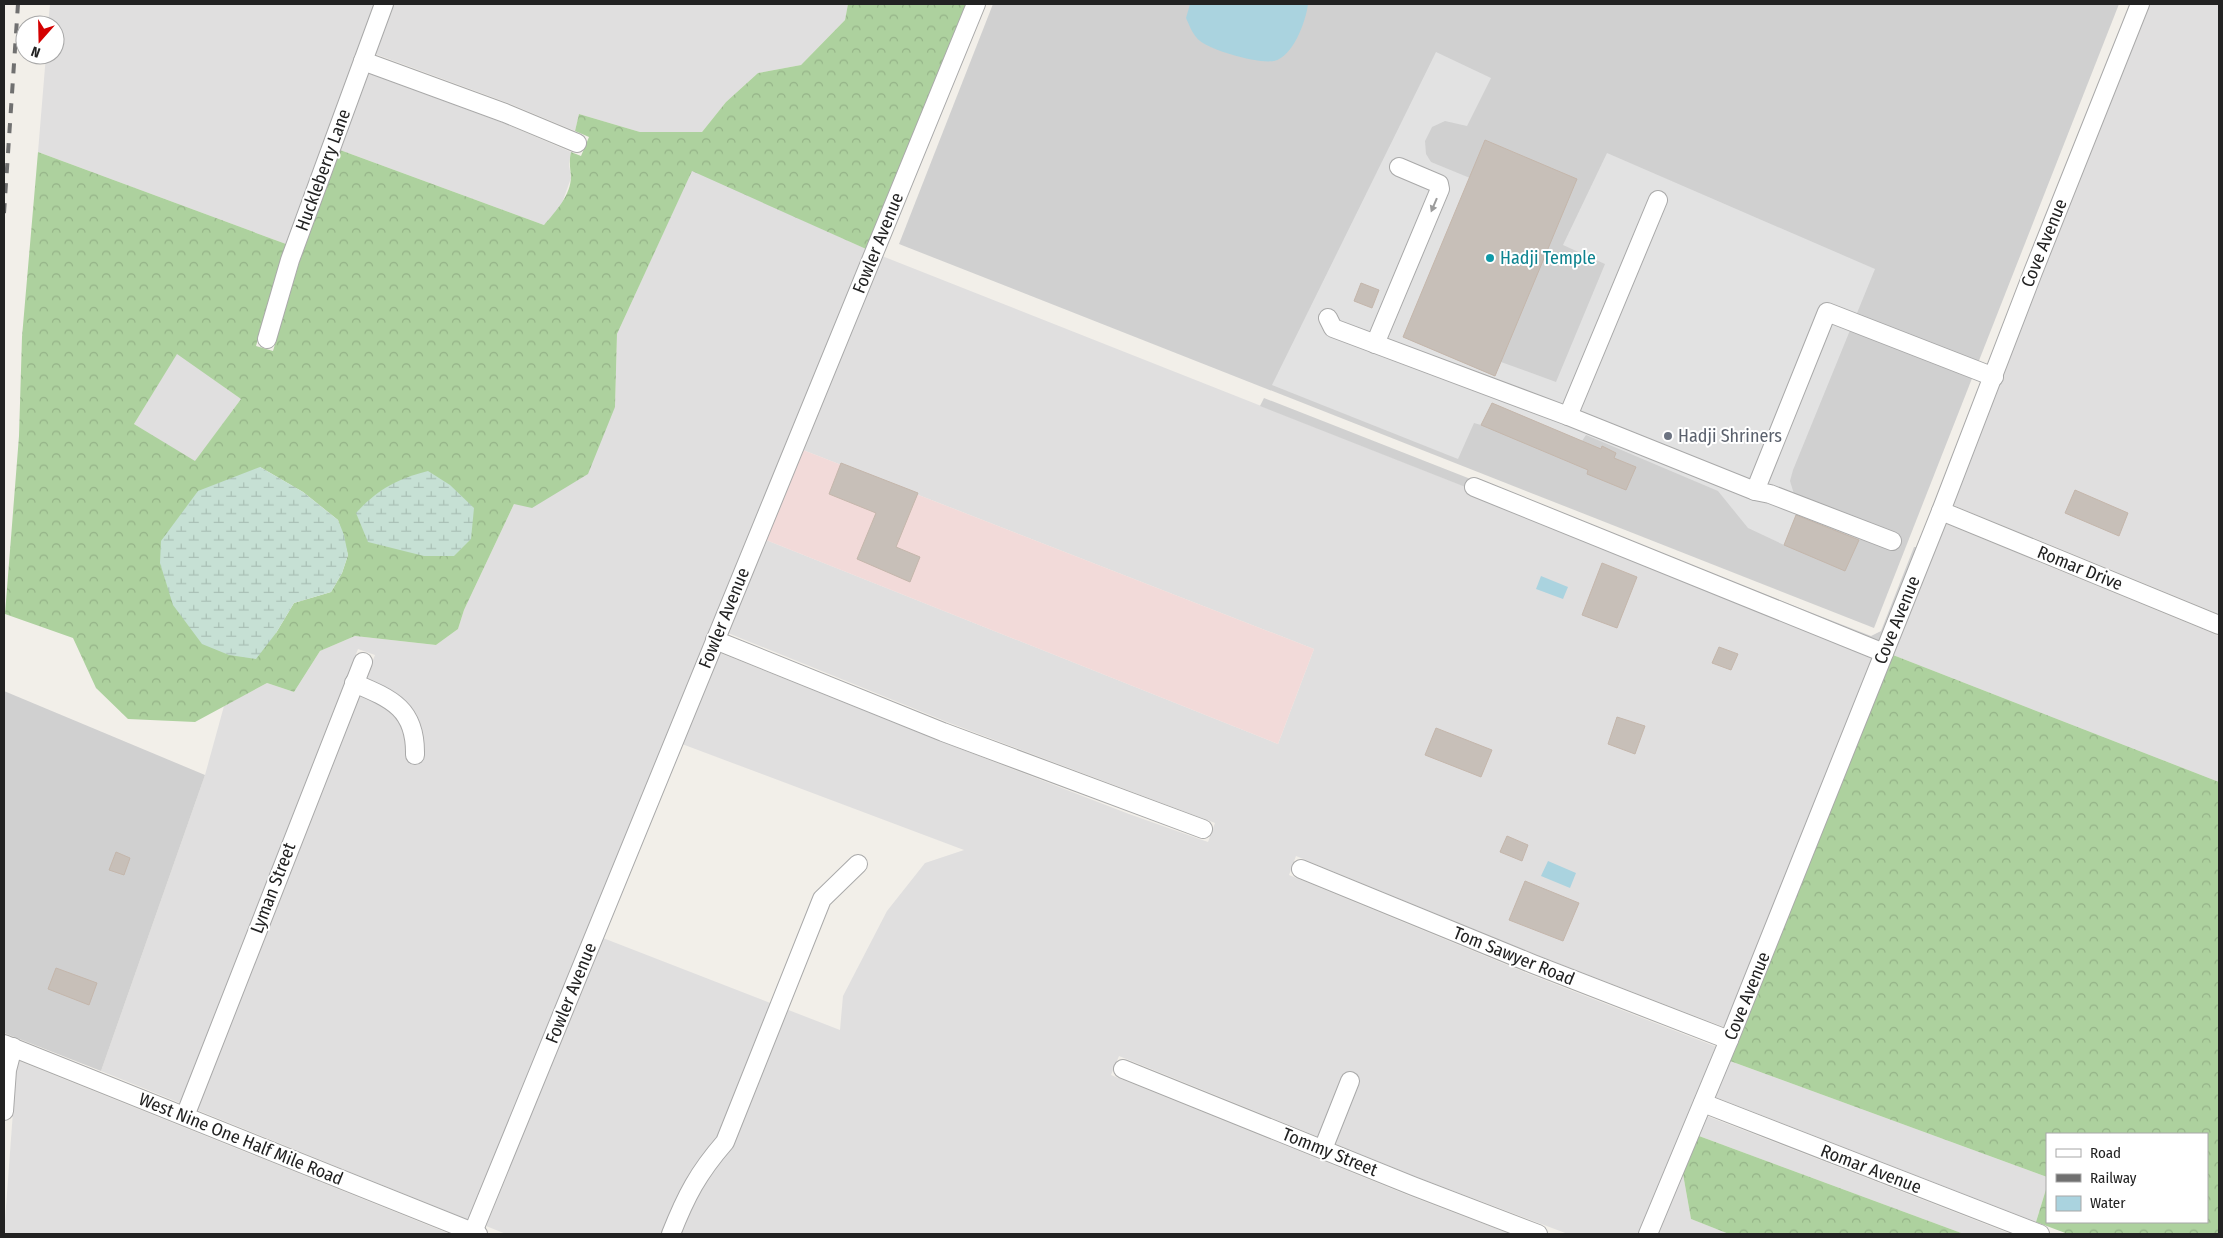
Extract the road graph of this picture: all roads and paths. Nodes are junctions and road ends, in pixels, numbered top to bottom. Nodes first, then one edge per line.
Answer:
1 (384, 4) edge
2 (976, 4) edge
3 (2140, 4) edge
4 (363, 61) junction
5 (577, 143) dead end
6 (1399, 167) dead end
7 (1658, 200) dead end
8 (1328, 318) dead end
9 (267, 339) dead end
10 (1375, 344) junction
11 (1994, 376) junction
12 (1568, 416) junction
13 (1474, 487) dead end
14 (1755, 491) junction
15 (1941, 511) junction
16 (1892, 540) dead end
17 (2219, 625) edge
18 (715, 640) junction
19 (1884, 653) junction
20 (363, 662) dead end
21 (354, 683) junction
22 (415, 755) dead end
23 (1203, 830) dead end
24 (858, 864) dead end
25 (1300, 869) dead end
26 (1729, 1040) junction
27 (9, 1046) edge
28 (1123, 1069) dead end
29 (1350, 1081) dead end
30 (1703, 1104) junction
31 (4, 1111) edge
32 (185, 1116) junction
33 (1323, 1149) junction
34 (476, 1233) edge
35 (671, 1234) edge
36 (1538, 1234) edge
37 (1648, 1234) edge
38 (2040, 1234) edge

1 - 4 street, Huckleberry Lane
2 - 18 street, Fowler Avenue
3 - 11 street, Cove Avenue
4 - 5 street
4 - 9 street, Huckleberry Lane
6 -> 10 street
7 - 12 street
8 - 10 street
10 - 12 street
11 - 14 street
11 - 15 street, Cove Avenue
12 - 14 street
13 - 19 street
14 - 16 street
15 - 17 street, Romar Drive
15 - 19 street, Cove Avenue
18 - 23 street
18 - 34 street, Fowler Avenue
19 - 26 street, Cove Avenue
20 - 21 street, Lyman Street
21 - 22 street
21 - 32 street, Lyman Street
24 - 35 street
25 - 26 street, Tom Sawyer Road
26 - 30 street, Cove Avenue
27 - 31 street
27 - 32 street, West Nine One Half Mile Road
28 - 33 street, Tommy Street
29 - 33 street
30 - 37 street, Cove Avenue
30 - 38 street, Romar Avenue
32 - 34 street, West Nine One Half Mile Road
33 - 36 street, Tommy Street

